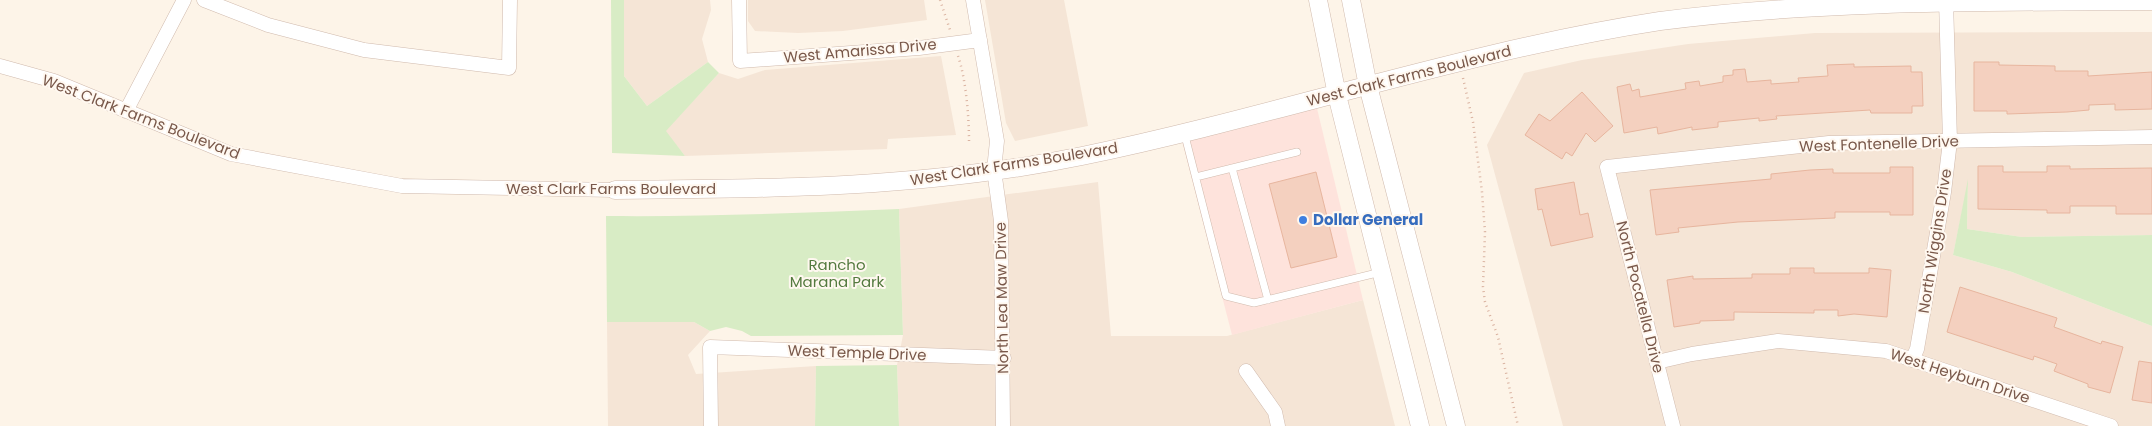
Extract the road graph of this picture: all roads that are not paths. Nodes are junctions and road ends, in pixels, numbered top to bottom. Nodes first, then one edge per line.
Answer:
1 (184, 0) edge
2 (204, 0) edge
3 (510, 0) edge
4 (739, 0) edge
5 (973, 0) edge
6 (1318, 0) edge
7 (1351, 0) edge
8 (1946, 1) edge
9 (2152, 1) edge
10 (980, 40) junction
11 (0, 66) edge
12 (1368, 86) junction
13 (1337, 95) junction
14 (126, 111) junction
15 (1184, 132) junction
16 (2152, 137) edge
17 (1950, 140) junction
18 (1296, 152) dead end
19 (1607, 167) joint
20 (1232, 168) junction
21 (994, 170) junction
22 (1196, 177) junction
23 (614, 190) joint
24 (1381, 272) junction
25 (1268, 300) junction
26 (1004, 358) junction
27 (1912, 360) junction
28 (1657, 362) junction
29 (1246, 371) dead end
30 (711, 426) edge
31 (1003, 426) edge
32 (1278, 426) edge
33 (1420, 426) edge
34 (1456, 426) edge
35 (1673, 426) edge
36 (2111, 426) edge

1 - 14 street
2 - 3 street
4 - 10 street, West Amarissa Drive
5 - 10 street, North Lea Maw Drive
6 - 13 street
7 - 12 street
8 - 9 street, West Clark Farms Boulevard
8 - 12 street, West Clark Farms Boulevard
8 - 17 street, North Wiggins Drive
10 - 21 street, North Lea Maw Drive
11 - 14 street, West Clark Farms Boulevard
12 - 13 street, West Clark Farms Boulevard
12 - 34 street
13 - 15 street, West Clark Farms Boulevard
13 - 24 street
14 - 23 street, West Clark Farms Boulevard
15 - 21 street, West Clark Farms Boulevard
15 - 22 lane
16 - 17 street, West Fontenelle Drive
17 - 19 street, West Fontenelle Drive
17 - 27 street, North Wiggins Drive
18 - 20 lane
19 - 28 street, North Pocatella Drive
20 - 22 lane
20 - 25 lane
21 - 23 street, West Clark Farms Boulevard
21 - 26 street, North Lea Maw Drive
22 - 25 lane
24 - 25 lane
24 - 33 street
26 - 30 street, West Temple Drive
26 - 31 street, North Lea Maw Drive
27 - 28 street, West Heyburn Drive
27 - 36 street, West Heyburn Drive
28 - 35 street, North Pocatella Drive
29 - 32 street

